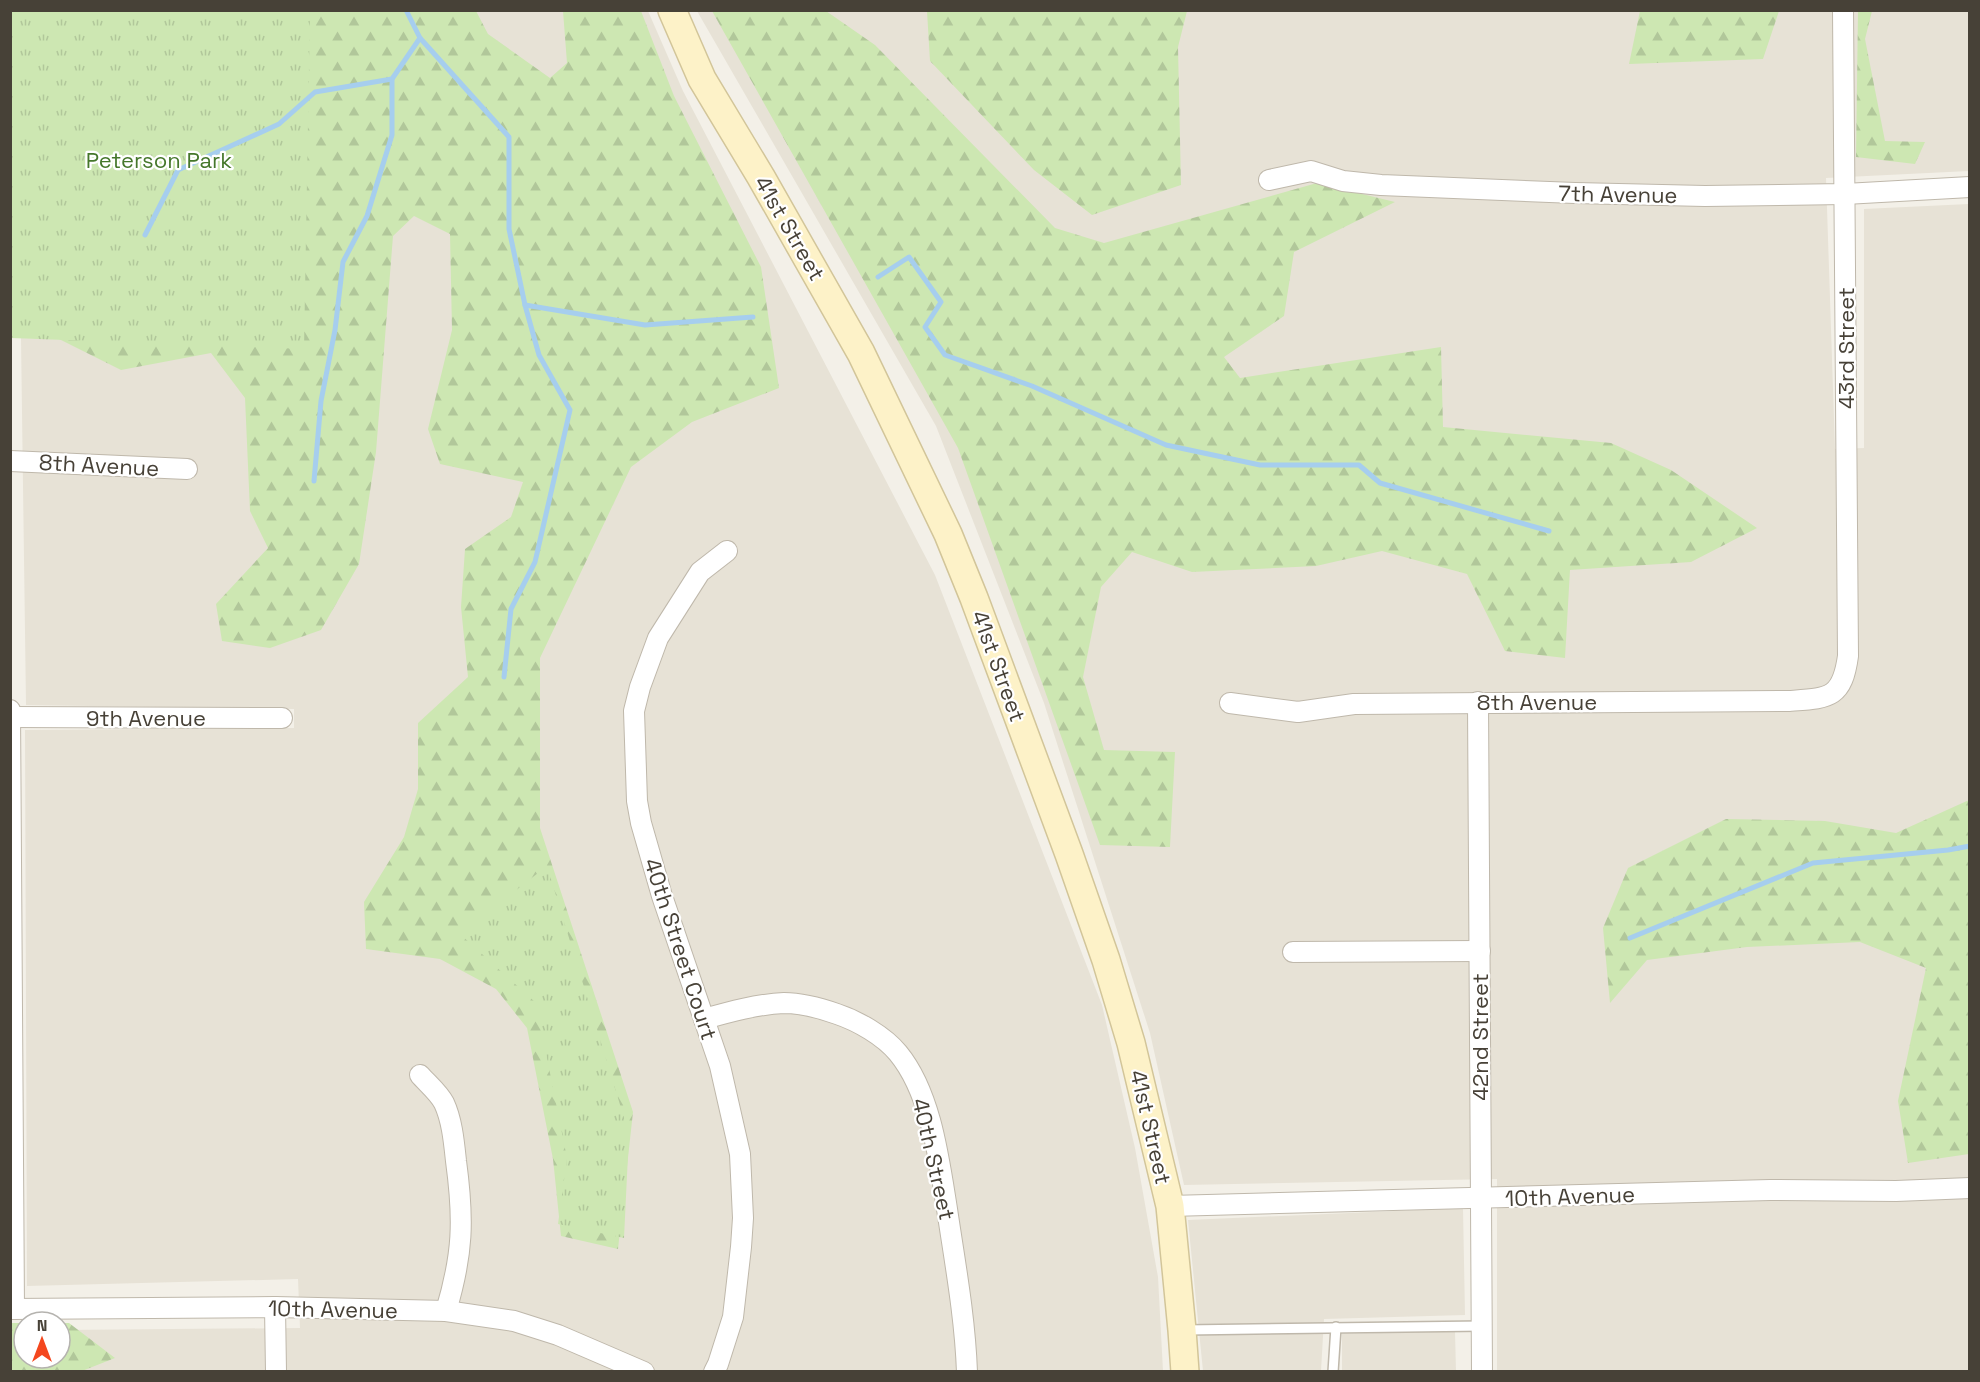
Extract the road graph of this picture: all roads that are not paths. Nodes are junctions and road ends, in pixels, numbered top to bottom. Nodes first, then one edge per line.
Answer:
1 (672, 10) edge
2 (1843, 10) edge
3 (1269, 180) dead end
4 (1970, 187) edge
5 (1845, 194) junction
6 (10, 461) edge
7 (187, 469) dead end
8 (727, 551) dead end
9 (1841, 685) joint
10 (1478, 702) junction
11 (1230, 703) dead end
12 (10, 711) edge
13 (11, 717) edge
14 (282, 718) dead end
15 (1480, 951) junction
16 (1293, 952) dead end
17 (704, 1019) junction
18 (420, 1075) dead end
19 (1970, 1188) edge
20 (1482, 1198) junction
21 (1170, 1206) junction
22 (275, 1307) junction
23 (12, 1309) edge
24 (446, 1311) junction
25 (1483, 1326) junction
26 (1336, 1327) junction
27 (1182, 1330) junction
28 (276, 1371) edge
29 (644, 1371) edge
30 (714, 1371) edge
31 (967, 1371) edge
32 (1185, 1371) edge
33 (1333, 1371) edge
34 (1482, 1371) edge

1 - 21 street, 41st Street
2 - 5 street, 43rd Street
3 - 5 street, 7th Avenue
4 - 5 street, 7th Avenue
5 - 9 street, 43rd Street
6 - 7 street, 8th Avenue
8 - 17 street, 40th Street Court
9 - 10 street, 8th Avenue
10 - 11 street, 8th Avenue
10 - 15 street, 42nd Street
12 - 13 street
13 - 14 street, 9th Avenue
13 - 23 street
15 - 16 street
15 - 20 street, 42nd Street
17 - 30 street, 40th Street Court
17 - 31 street, 40th Street
18 - 24 street
19 - 20 street, 10th Avenue
20 - 21 street, 10th Avenue
20 - 25 street, 42nd Street
21 - 27 street, 41st Street
22 - 23 street, 10th Avenue
22 - 24 street, 10th Avenue
22 - 28 street
24 - 29 street, 10th Avenue
25 - 26 lane
25 - 34 street, 42nd Street
26 - 27 lane
26 - 33 lane
27 - 32 street, 41st Street

